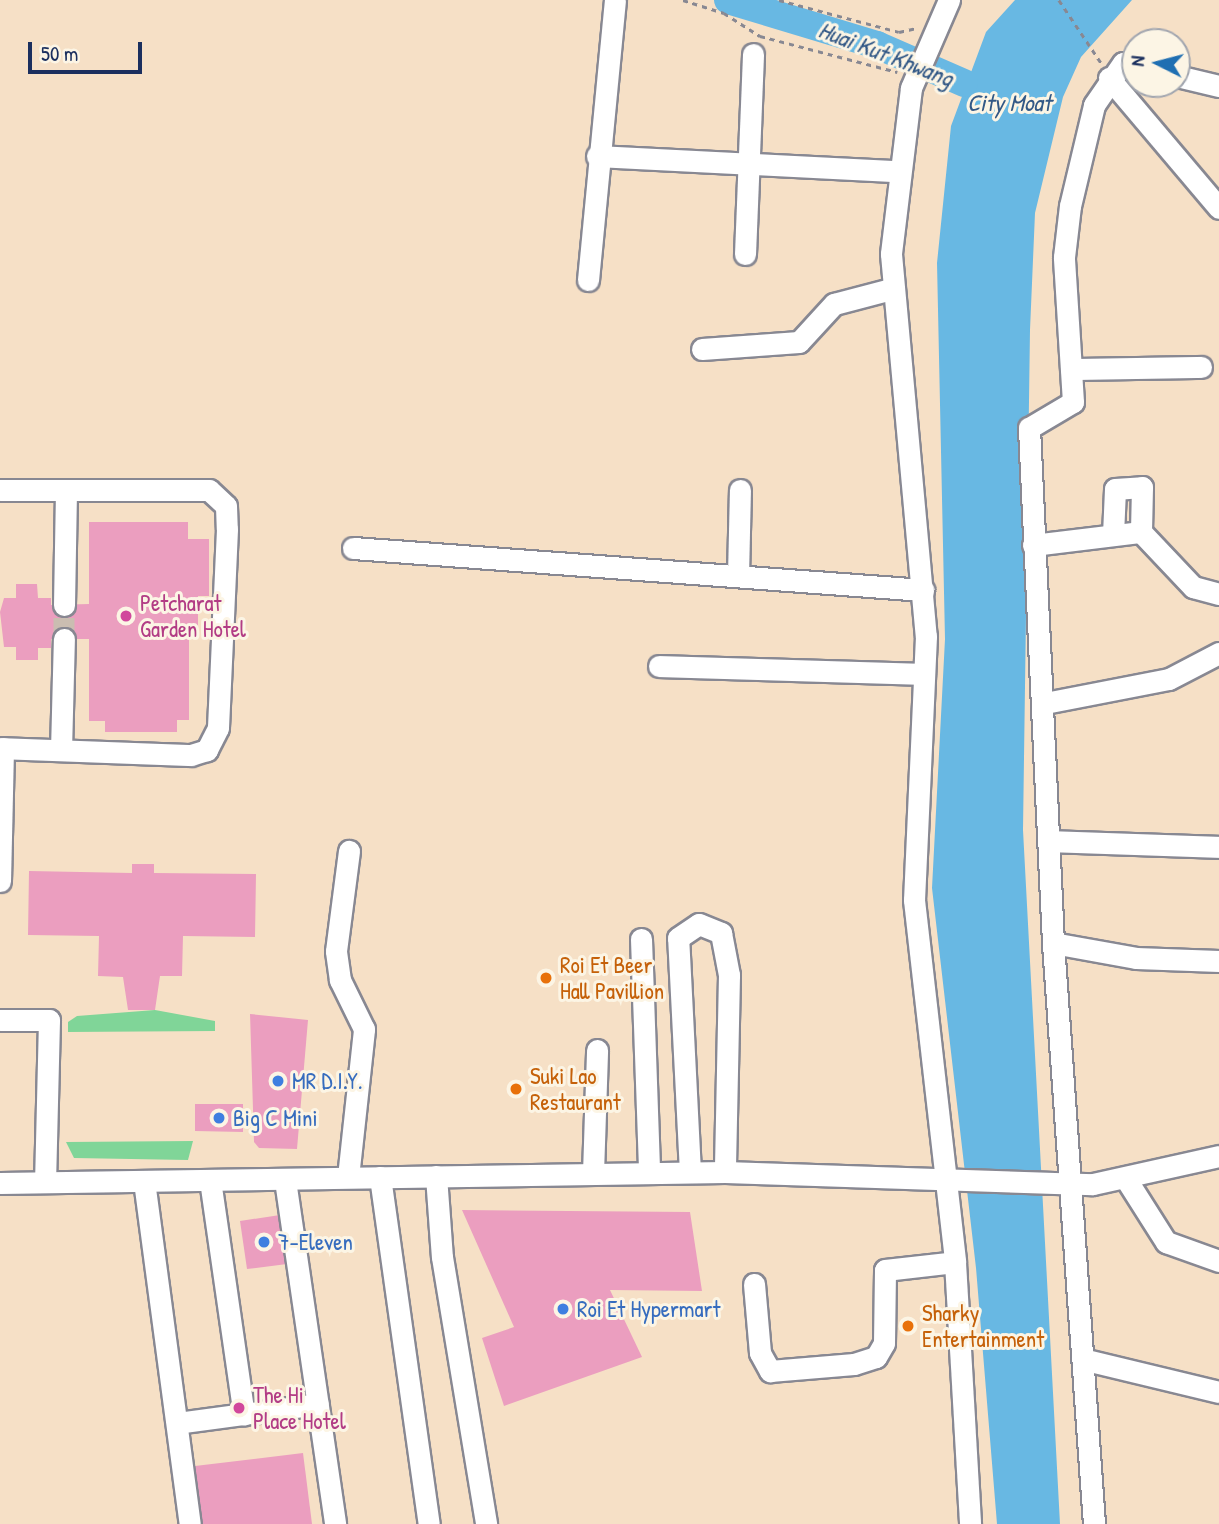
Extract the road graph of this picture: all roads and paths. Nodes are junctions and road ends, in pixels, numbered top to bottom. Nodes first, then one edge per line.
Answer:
1 (615, 0) edge
2 (683, 0) edge
3 (779, 0) edge
4 (948, 0) edge
5 (1059, 0) edge
6 (934, 23) junction
7 (753, 54) dead end
8 (1121, 65) edge
9 (1109, 78) junction
10 (1191, 79) edge
11 (1219, 86) edge
12 (911, 88) junction
13 (597, 156) junction
14 (747, 163) junction
15 (897, 172) junction
16 (1219, 208) edge
17 (745, 254) dead end
18 (588, 281) dead end
19 (891, 289) junction
20 (702, 349) dead end
21 (1200, 367) dead end
22 (1071, 369) junction
23 (66, 489) junction
24 (0, 490) edge
25 (740, 490) dead end
26 (1140, 532) junction
27 (1114, 535) junction
28 (1033, 545) junction
29 (353, 548) dead end
30 (738, 576) junction
31 (923, 590) junction
32 (1219, 594) edge
33 (64, 604) tunnel mouth
34 (64, 639) tunnel mouth
35 (1219, 653) edge
36 (659, 666) dead end
37 (924, 674) junction
38 (1045, 703) junction
39 (2, 748) edge
40 (61, 750) junction
41 (1050, 841) junction
42 (1219, 847) edge
43 (349, 852) dead end
44 (0, 881) edge
45 (641, 939) dead end
46 (1053, 943) junction
47 (1219, 961) edge
48 (0, 1020) edge
49 (597, 1049) dead end
50 (1219, 1156) edge
51 (649, 1172) junction
52 (690, 1172) junction
53 (725, 1172) junction
54 (593, 1173) junction
55 (951, 1175) junction
56 (348, 1177) junction
57 (380, 1177) junction
58 (436, 1177) junction
59 (36, 1180) junction
60 (210, 1180) junction
61 (285, 1180) junction
62 (1126, 1180) junction
63 (0, 1181) edge
64 (144, 1181) junction
65 (1072, 1184) junction
66 (1219, 1261) edge
67 (955, 1262) junction
68 (754, 1284) dead end
69 (1086, 1360) junction
70 (1219, 1392) edge
71 (318, 1404) junction
72 (244, 1415) junction
73 (177, 1423) junction
74 (190, 1524) edge
75 (335, 1524) edge
76 (429, 1524) edge
77 (486, 1524) edge
78 (970, 1524) edge
79 (1094, 1524) edge

1 - 13 street
2 - 12 path
3 - 6 path
4 - 6 street
5 - 9 path
6 - 12 street
7 - 14 street
8 - 9 street
9 - 16 street
9 - 22 street
10 - 11 street
12 - 15 street
13 - 14 street
13 - 18 street
14 - 15 street
14 - 17 street
15 - 19 street
19 - 20 street
19 - 31 street
21 - 22 street
22 - 28 street
23 - 24 street
23 - 33 street
23 - 40 street
25 - 30 street
26 - 27 street
26 - 27 street
26 - 32 street
27 - 28 street
28 - 38 street
29 - 30 street
30 - 31 street
31 - 37 street
34 - 40 street
35 - 38 street
36 - 37 street
37 - 55 street
38 - 41 street
39 - 40 street
39 - 44 street
41 - 42 street
41 - 46 street
43 - 56 street
45 - 51 street
46 - 47 street
46 - 65 street
48 - 59 street
49 - 54 street
50 - 62 street
51 - 52 street
51 - 54 street
52 - 53 street
52 - 53 street
53 - 55 street
54 - 58 street
55 - 65 street
55 - 67 street
56 - 57 street
56 - 61 street
57 - 58 street
57 - 76 street
58 - 77 street
59 - 63 street
59 - 64 street
60 - 61 street
60 - 64 street
60 - 72 street
61 - 71 street
62 - 65 street
62 - 66 street
64 - 73 street
65 - 69 street
67 - 68 street
67 - 78 street
69 - 70 street
69 - 79 street
71 - 72 street
71 - 75 street
72 - 73 street
73 - 74 street

